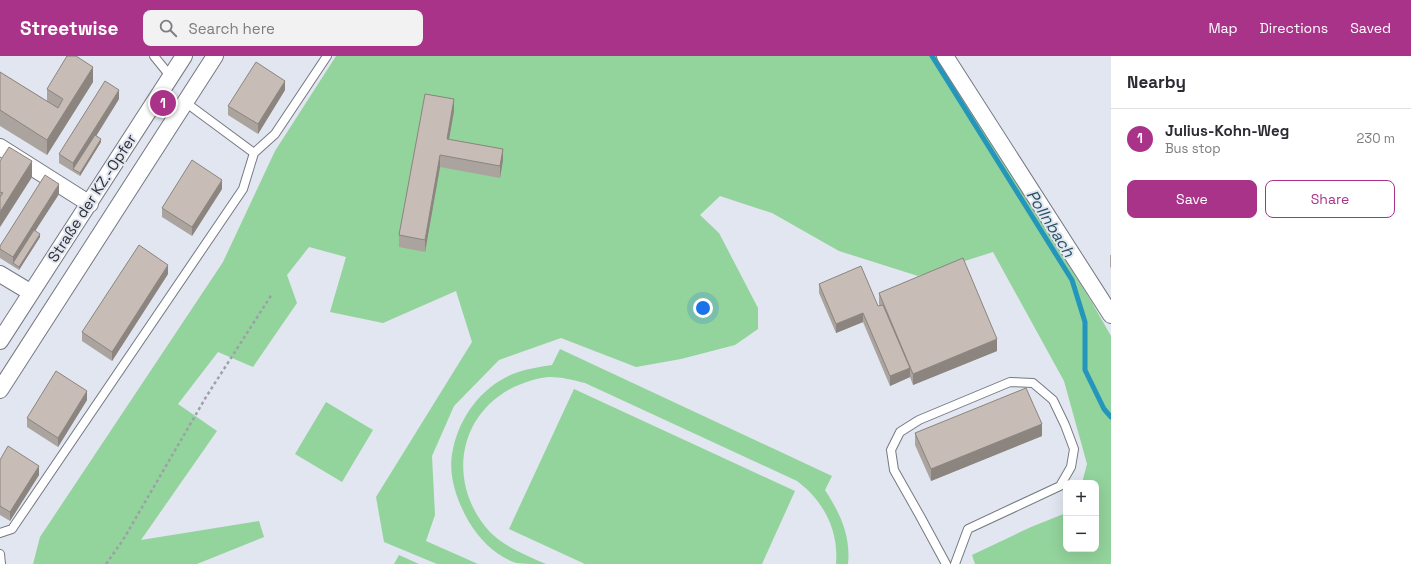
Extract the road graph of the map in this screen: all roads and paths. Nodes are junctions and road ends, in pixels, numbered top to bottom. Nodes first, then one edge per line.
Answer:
1 (154, 56) edge
2 (184, 56) edge
3 (215, 56) edge
4 (327, 56) edge
5 (945, 56) edge
6 (170, 77) junction
7 (185, 102) junction
8 (0, 147) edge
9 (254, 153) junction
10 (90, 204) junction
11 (0, 274) edge
12 (30, 292) junction
13 (272, 294) dead end
14 (1111, 315) edge
15 (0, 341) edge
16 (0, 390) edge
17 (0, 533) edge
18 (0, 554) edge
19 (1, 564) edge
20 (106, 564) edge
21 (946, 564) edge
22 (955, 564) edge

1 - 6 lane
2 - 6 street, Straße der KZ.-Opfer
3 - 7 street
4 - 9 lane
5 - 14 street
6 - 10 street, Straße der KZ.-Opfer
7 - 9 lane
7 - 16 street
8 - 10 street
9 - 17 lane
10 - 12 street, Straße der KZ.-Opfer
11 - 12 street
12 - 15 street, Straße der KZ.-Opfer
13 - 20 path
18 - 19 lane
21 - 22 lane

